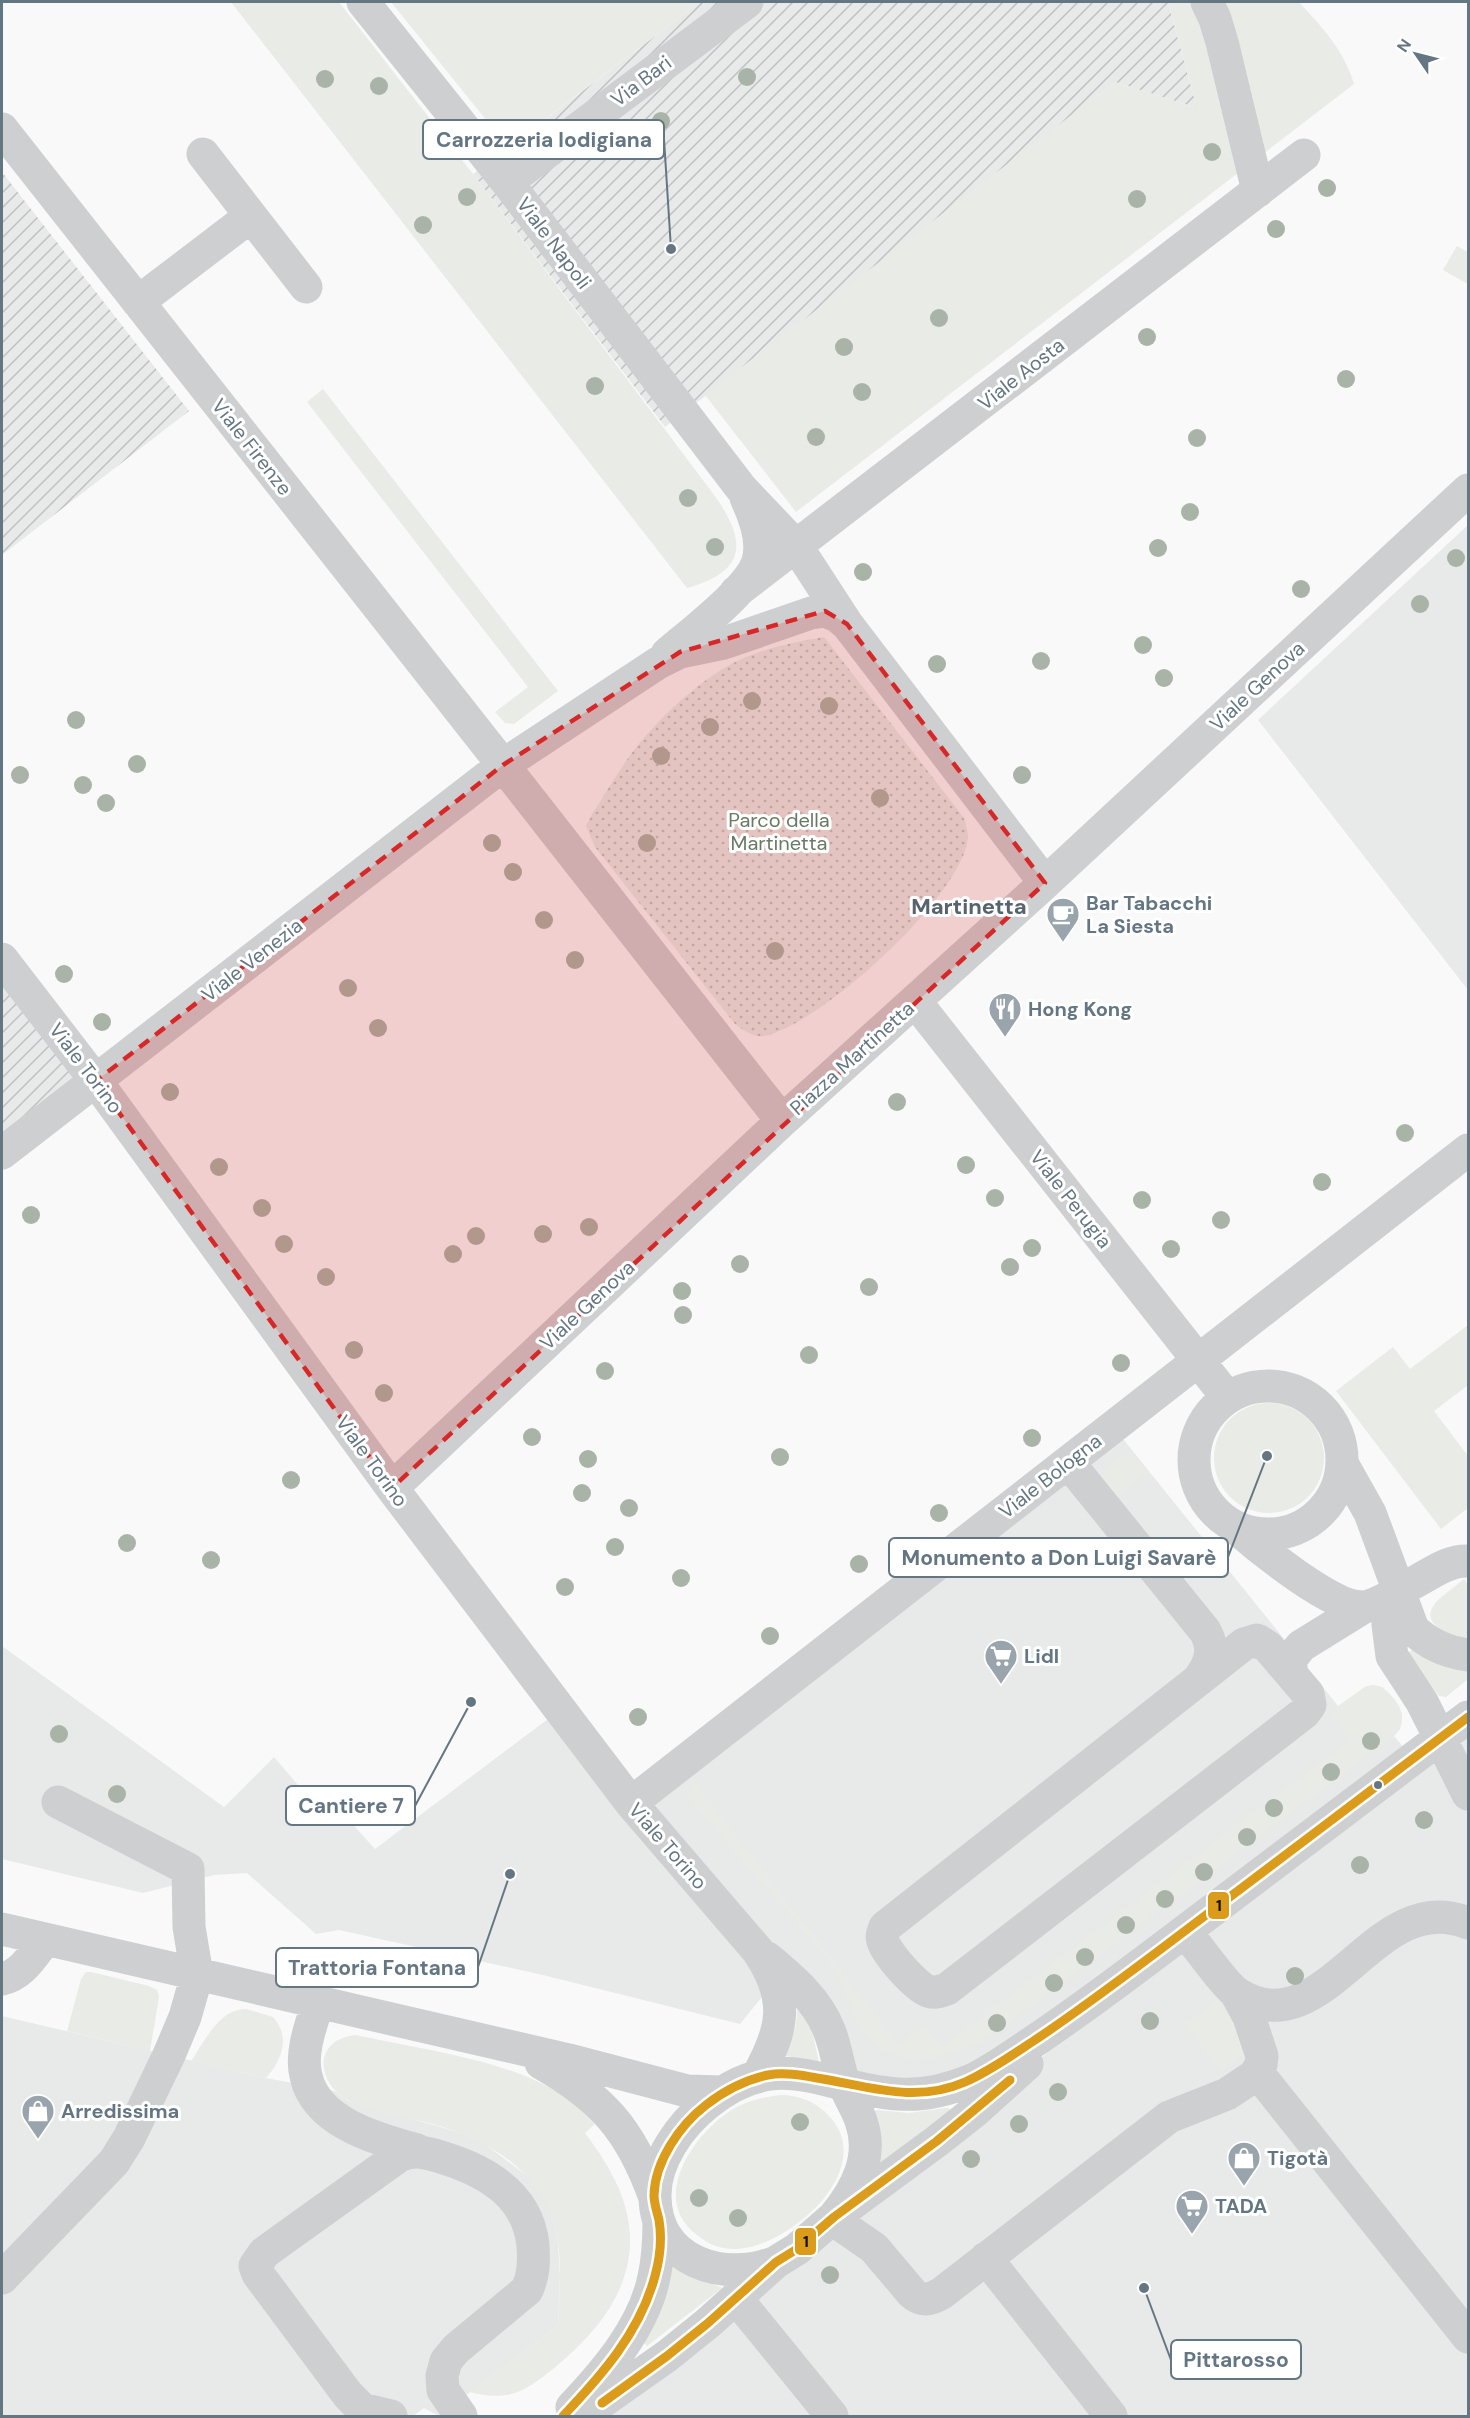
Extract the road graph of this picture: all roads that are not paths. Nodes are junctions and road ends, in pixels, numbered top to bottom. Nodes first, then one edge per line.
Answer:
1 (363, 2) edge
2 (747, 2) edge
3 (1207, 2) edge
4 (2, 129) edge
5 (203, 154) dead end
6 (1304, 155) dead end
7 (507, 182) junction
8 (1258, 191) junction
9 (251, 216) junction
10 (306, 287) dead end
11 (138, 302) junction
12 (741, 488) junction
13 (1468, 490) edge
14 (797, 547) junction
15 (736, 592) junction
16 (847, 624) junction
17 (658, 663) junction
18 (503, 765) junction
19 (1045, 882) junction
20 (2, 959) edge
21 (915, 1001) junction
22 (96, 1081) junction
23 (782, 1121) junction
24 (1468, 1150) edge
25 (2, 1154) edge
26 (1198, 1360) junction
27 (1227, 1397) junction
28 (1068, 1462) junction
29 (1343, 1465) junction
30 (392, 1488) junction
31 (1233, 1526) junction
32 (1468, 1561) edge
33 (1399, 1591) junction
34 (1364, 1607) junction
35 (1468, 1655) edge
36 (1292, 1675) junction
37 (1199, 1679) junction
38 (1468, 1717) edge
39 (1441, 1738) junction
40 (1468, 1794) edge
41 (58, 1802) dead end
42 (631, 1803) junction
43 (1468, 1923) edge
44 (2, 1929) edge
45 (1185, 1931) junction
46 (45, 1940) junction
47 (758, 1951) junction
48 (197, 1975) junction
49 (2, 1979) edge
50 (1236, 1993) junction
51 (318, 2003) junction
52 (1077, 2013) junction
53 (504, 2045) junction
54 (1257, 2072) junction
55 (757, 2077) junction
56 (844, 2084) junction
57 (723, 2092) junction
58 (417, 2150) junction
59 (657, 2208) junction
60 (834, 2217) junction
61 (986, 2258) junction
62 (776, 2262) junction
63 (2, 2278) edge
64 (736, 2298) junction
65 (1468, 2337) edge
66 (391, 2416) edge
67 (461, 2416) edge
68 (563, 2416) edge
69 (582, 2416) edge
70 (832, 2416) edge
71 (1111, 2416) edge

1 - 7 street, Viale Napoli
2 - 7 street, Via Bari
3 - 8 street
4 - 11 street, Viale Firenze
5 - 9 street
6 - 8 street, Viale Aosta
7 - 12 street, Viale Napoli
8 - 14 street, Viale Aosta
9 - 10 street
9 - 11 street
11 - 18 street, Viale Firenze
12 - 14 street, Viale Napoli
12 - 15 street, Viale Napoli
13 - 19 street, Viale Genova
14 - 15 street, Viale Aosta
14 - 16 street
15 - 17 street
16 - 17 street
16 - 19 street
17 - 18 street
18 - 22 street, Viale Venezia
18 - 23 street, Piazza Martinetta
19 - 21 street, Piazza Martinetta
20 - 22 street, Viale Torino
21 - 23 street, Piazza Martinetta
21 - 26 street, Viale Perugia
22 - 25 street, Viale Venezia
22 - 30 street, Viale Torino
23 - 30 street, Viale Genova
24 - 26 street, Viale Bologna
26 - 27 street, Viale Perugia
26 - 28 street, Viale Bologna
27 - 29 street
27 - 31 street
28 - 37 street
28 - 42 street, Viale Bologna
29 - 31 street
29 - 33 street
30 - 42 street, Viale Torino
31 - 34 street
32 - 33 street
33 - 34 street
33 - 35 street
33 - 39 street
34 - 36 street
36 - 37 street
36 - 37 street
38 - 39 street
39 - 40 street
39 - 45 street
41 - 48 street
42 - 47 street, Viale Torino
43 - 50 street
44 - 46 street
45 - 50 street
45 - 52 street
46 - 48 street
46 - 49 street
47 - 55 street, Viale Torino
47 - 56 street, Viale Torino
48 - 51 street
48 - 63 street
50 - 54 street
51 - 53 street
51 - 58 street
52 - 56 street
52 - 60 street
53 - 57 street
53 - 59 street
54 - 61 street
54 - 65 street
55 - 56 street
55 - 57 street
56 - 60 street
57 - 59 street
58 - 66 street
58 - 67 street
59 - 62 street
59 - 68 street
60 - 61 street
60 - 62 street
61 - 71 street
62 - 64 street
64 - 69 street
64 - 70 street

